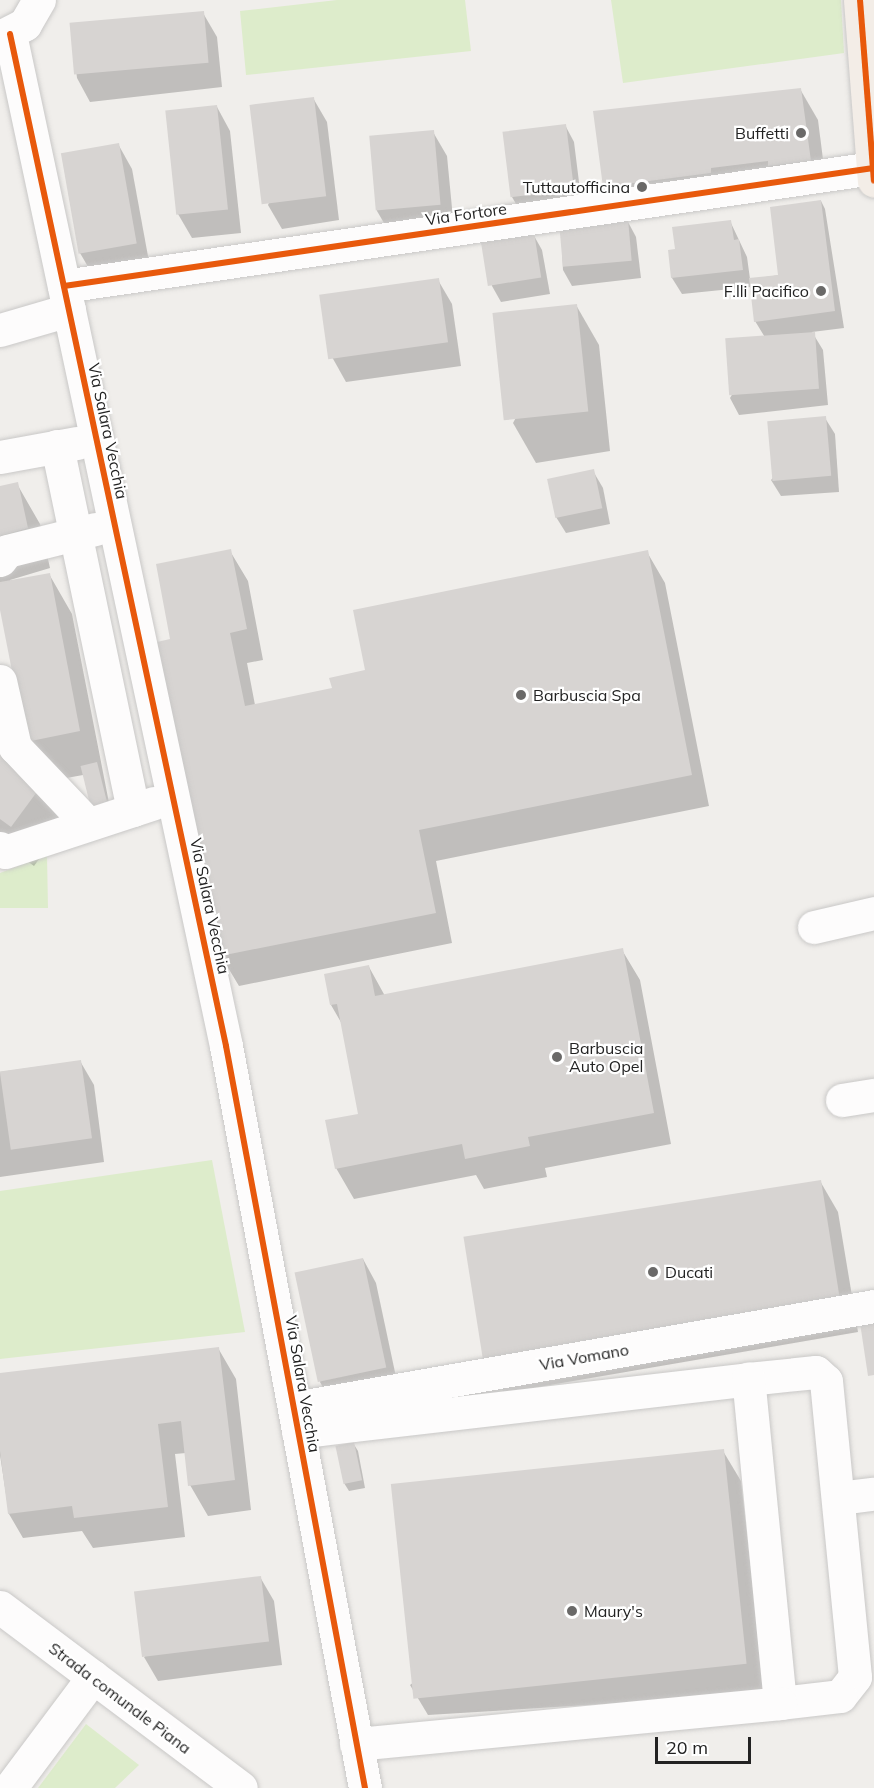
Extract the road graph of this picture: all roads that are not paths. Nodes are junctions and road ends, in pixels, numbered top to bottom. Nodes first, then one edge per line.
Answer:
1 (39, 0) edge
2 (860, 0) edge
3 (5, 35) edge
4 (873, 174) edge
5 (66, 298) junction
6 (0, 330) edge
7 (97, 439) junction
8 (57, 446) junction
9 (0, 457) edge
10 (115, 524) junction
11 (75, 534) junction
12 (0, 560) edge
13 (0, 681) edge
14 (173, 796) junction
15 (133, 810) junction
16 (88, 824) junction
17 (0, 848) edge
18 (874, 914) edge
19 (814, 927) dead end
20 (874, 1095) edge
21 (842, 1100) dead end
22 (874, 1306) edge
23 (748, 1379) junction
24 (296, 1420) junction
25 (874, 1494) edge
26 (839, 1498) junction
27 (0, 1607) edge
28 (93, 1677) junction
29 (874, 1692) edge
30 (840, 1696) junction
31 (780, 1703) junction
32 (356, 1744) junction
33 (10, 1788) edge
34 (241, 1788) edge
35 (365, 1788) edge

1 - 3 street
2 - 4 main road
3 - 5 street, Via Salara Vecchia
4 - 5 street, Via Fortore
5 - 6 street, Via Fortore
5 - 7 street, Via Salara Vecchia
7 - 8 street, Via Salara Vecchia
7 - 10 street, Via Salara Vecchia
8 - 9 street, Via Salara Vecchia
8 - 11 street
10 - 11 street, Via Salara Vecchia
10 - 14 street, Via Salara Vecchia
11 - 12 street, Via Salara Vecchia
11 - 15 street
13 - 16 street
14 - 15 street
14 - 24 street, Via Salara Vecchia
15 - 16 street
16 - 17 street
18 - 19 street
20 - 21 street
22 - 24 street, Via Vomano
23 - 24 street
23 - 26 street
23 - 31 street
24 - 32 street, Via Salara Vecchia
25 - 26 street
26 - 30 street
27 - 28 street, Strada comunale Piana
28 - 33 street
28 - 34 street, Strada comunale Piana
29 - 30 street
30 - 31 street
31 - 32 street
32 - 35 street, Via Salara Vecchia

